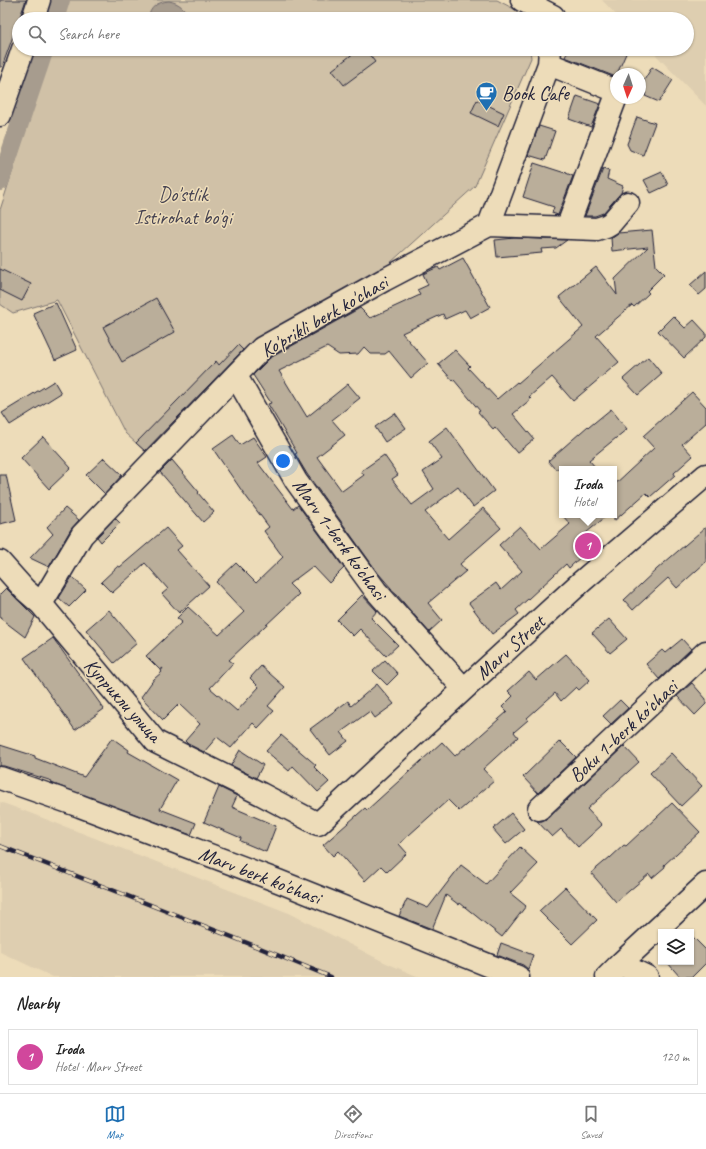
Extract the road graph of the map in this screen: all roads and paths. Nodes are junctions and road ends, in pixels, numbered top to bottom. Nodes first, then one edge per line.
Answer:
1 (39, 0) edge
2 (522, 0) edge
3 (35, 12) edge
4 (554, 12) edge
5 (21, 56) edge
6 (549, 56) edge
7 (610, 88) edge
8 (613, 104) edge
9 (0, 115) edge
10 (628, 203) dead end
11 (489, 225) junction
12 (567, 228) junction
13 (236, 376) junction
14 (703, 482) edge
15 (0, 562) edge
16 (41, 604) junction
17 (706, 652) edge
18 (464, 688) junction
19 (0, 778) edge
20 (539, 809) dead end
21 (318, 824) joint
22 (706, 884) edge
23 (614, 970) edge
24 (518, 977) edge
25 (647, 977) edge

1 - 3 street
2 - 4 street
5 - 9 street
6 - 7 street
6 - 11 street
8 - 12 street
10 - 12 street, Ko'prikli berk ko'chasi
11 - 12 street, Ko'prikli berk ko'chasi
11 - 13 street, Ko'prikli berk ko'chasi
13 - 16 street, Ko'prikli berk ko'chasi
13 - 18 street, Marv 1-berk ko'chasi
14 - 18 street, Marv Street
15 - 16 street, Куприкли улица
16 - 21 street, Куприкли улица
17 - 20 street, Boku 1-berk ko'chasi
18 - 21 street, Marv Street
19 - 24 street, Marv berk ko'chasi
22 - 23 street
23 - 25 street

